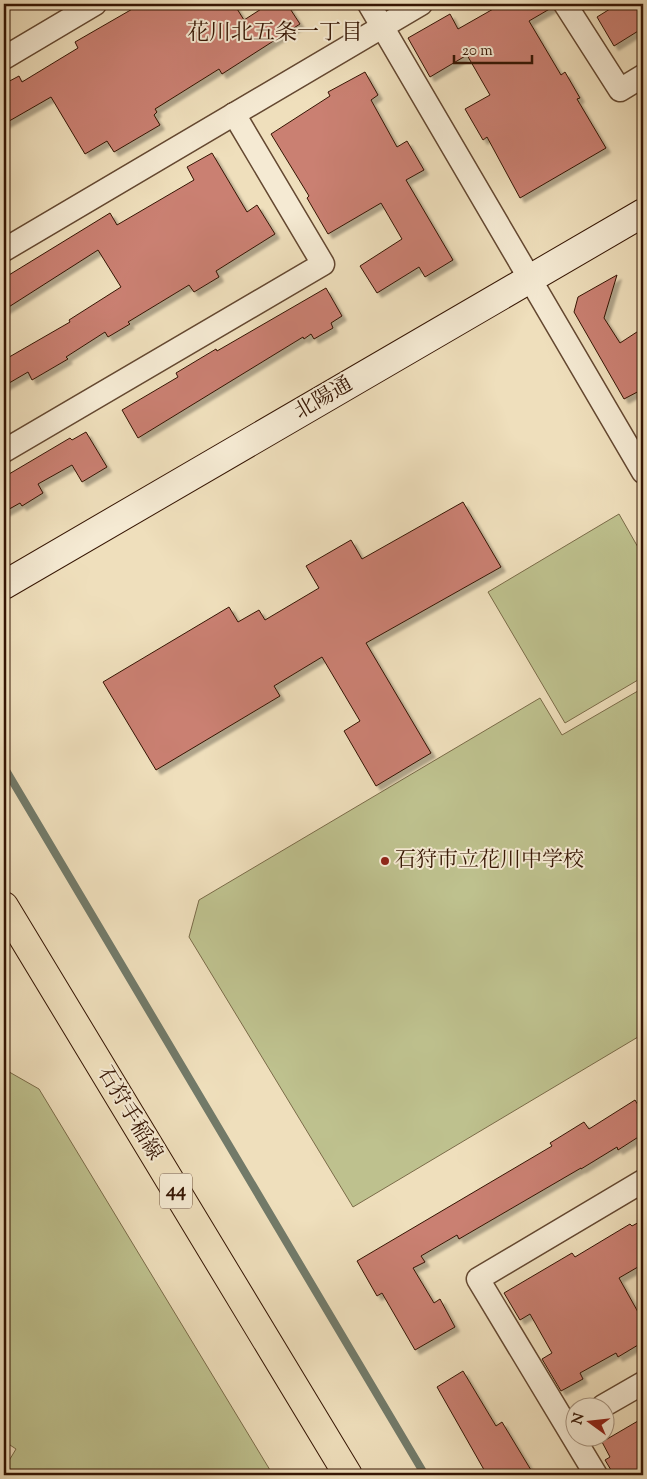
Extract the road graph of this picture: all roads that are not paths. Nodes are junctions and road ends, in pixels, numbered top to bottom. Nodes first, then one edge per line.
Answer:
1 (95, 4) edge
2 (369, 4) edge
3 (421, 4) edge
4 (565, 4) edge
5 (382, 27) junction
6 (4, 58) edge
7 (643, 76) edge
8 (234, 114) junction
9 (643, 213) edge
10 (4, 250) edge
11 (529, 280) junction
12 (4, 451) edge
13 (643, 472) edge
14 (4, 584) edge
15 (4, 906) edge
16 (643, 1181) edge
17 (643, 1383) edge
18 (614, 1400) edge
19 (564, 1414) edge
20 (582, 1446) edge
21 (348, 1475) edge
22 (596, 1475) edge

1 - 6 street
2 - 5 street
3 - 5 street
4 - 7 street
5 - 8 street
5 - 11 street
8 - 10 street
8 - 12 street
9 - 11 street, 北陽通
11 - 13 street
11 - 14 street, 北陽通
15 - 21 main road, 石狩手稲線 / 44
16 - 19 street
17 - 18 street
20 - 22 street

